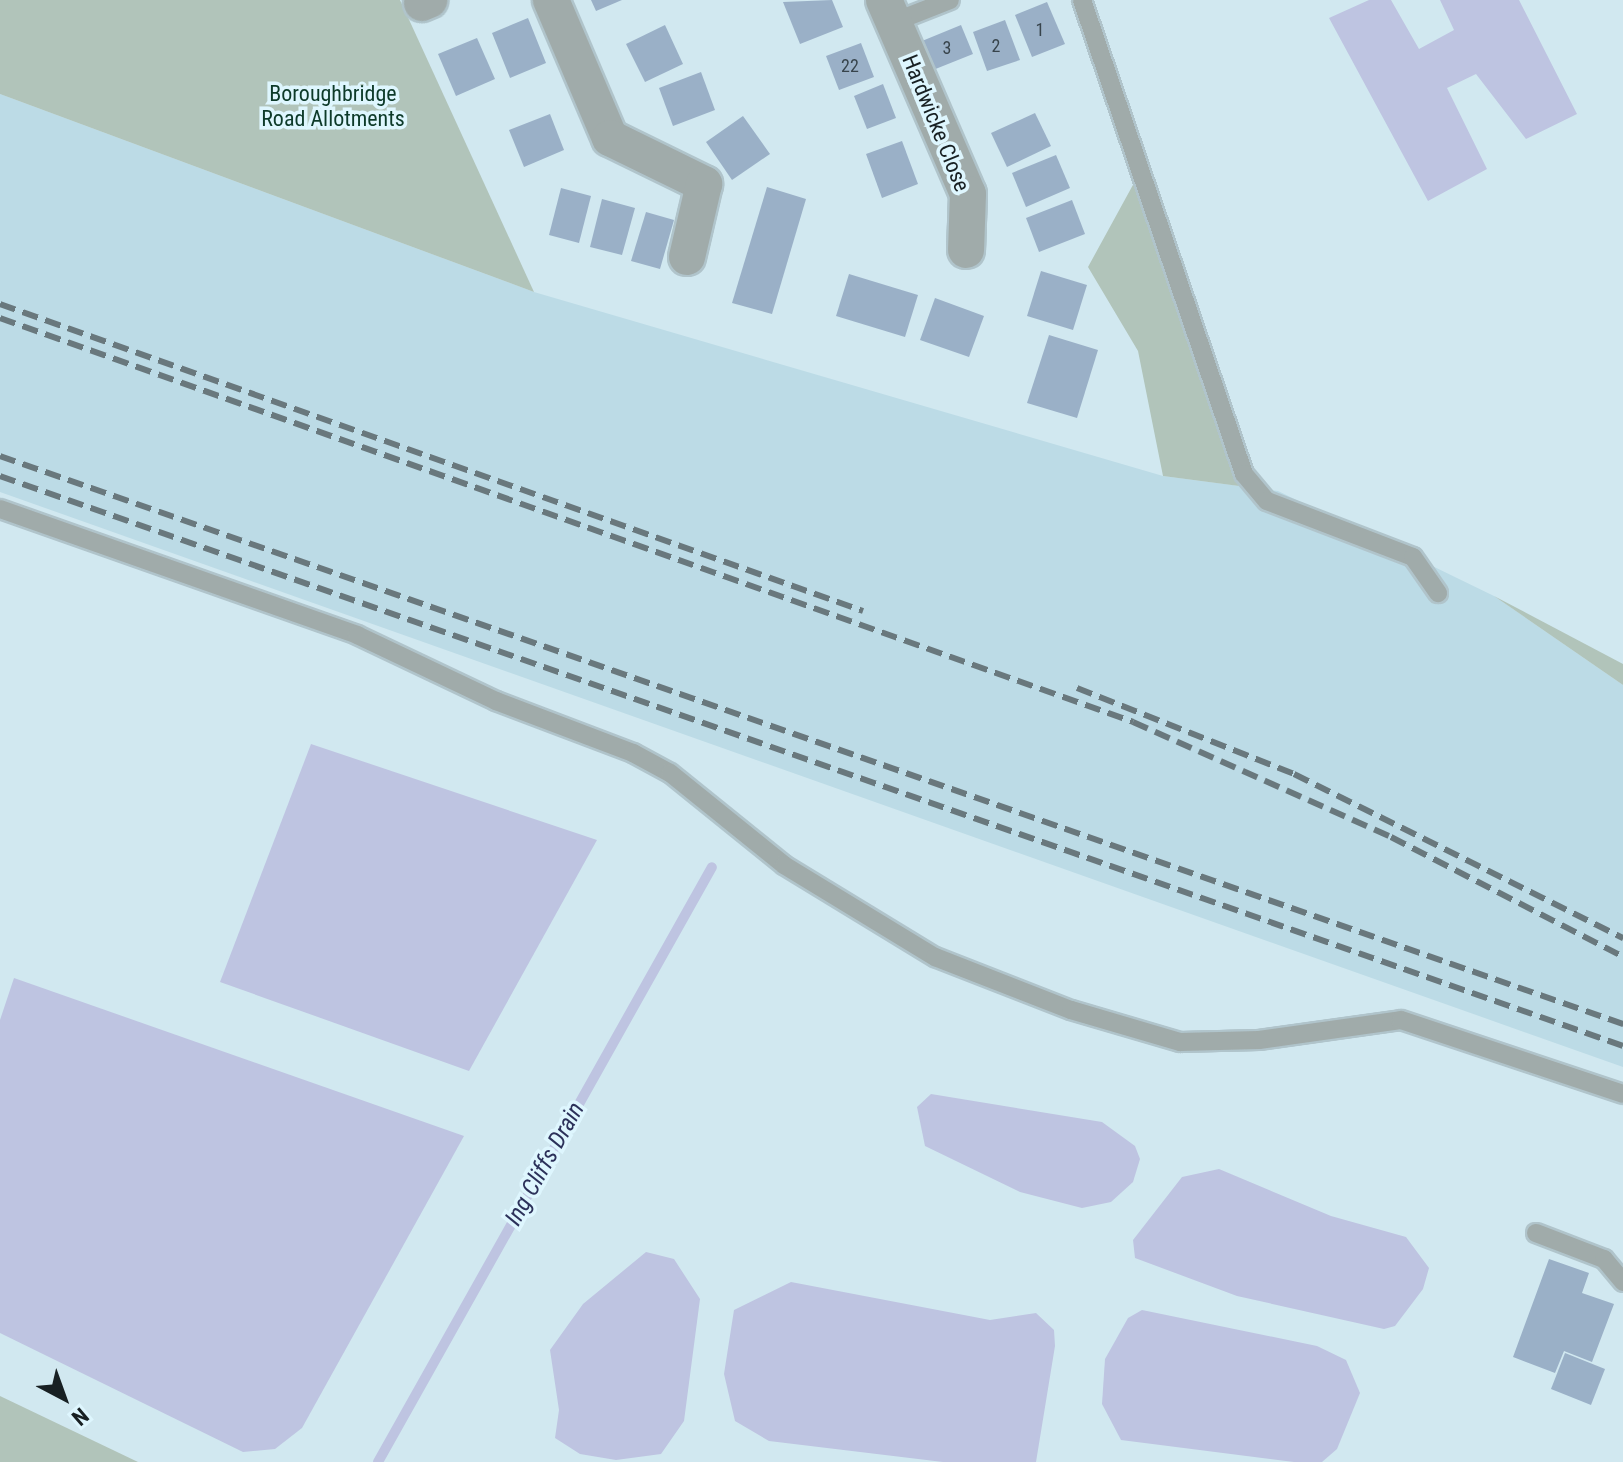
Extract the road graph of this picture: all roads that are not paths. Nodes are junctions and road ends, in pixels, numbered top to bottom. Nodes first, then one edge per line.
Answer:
1 (551, 0) edge
2 (950, 0) edge
3 (1082, 0) edge
4 (889, 11) edge
5 (966, 250) dead end
6 (687, 257) dead end
7 (0, 509) edge
8 (1438, 593) dead end
9 (1623, 1094) edge
10 (1536, 1233) dead end
11 (1623, 1282) edge

1 - 6 street
2 - 4 lane
3 - 8 lane
4 - 5 street, Hardwicke Close
7 - 9 lane
10 - 11 lane

